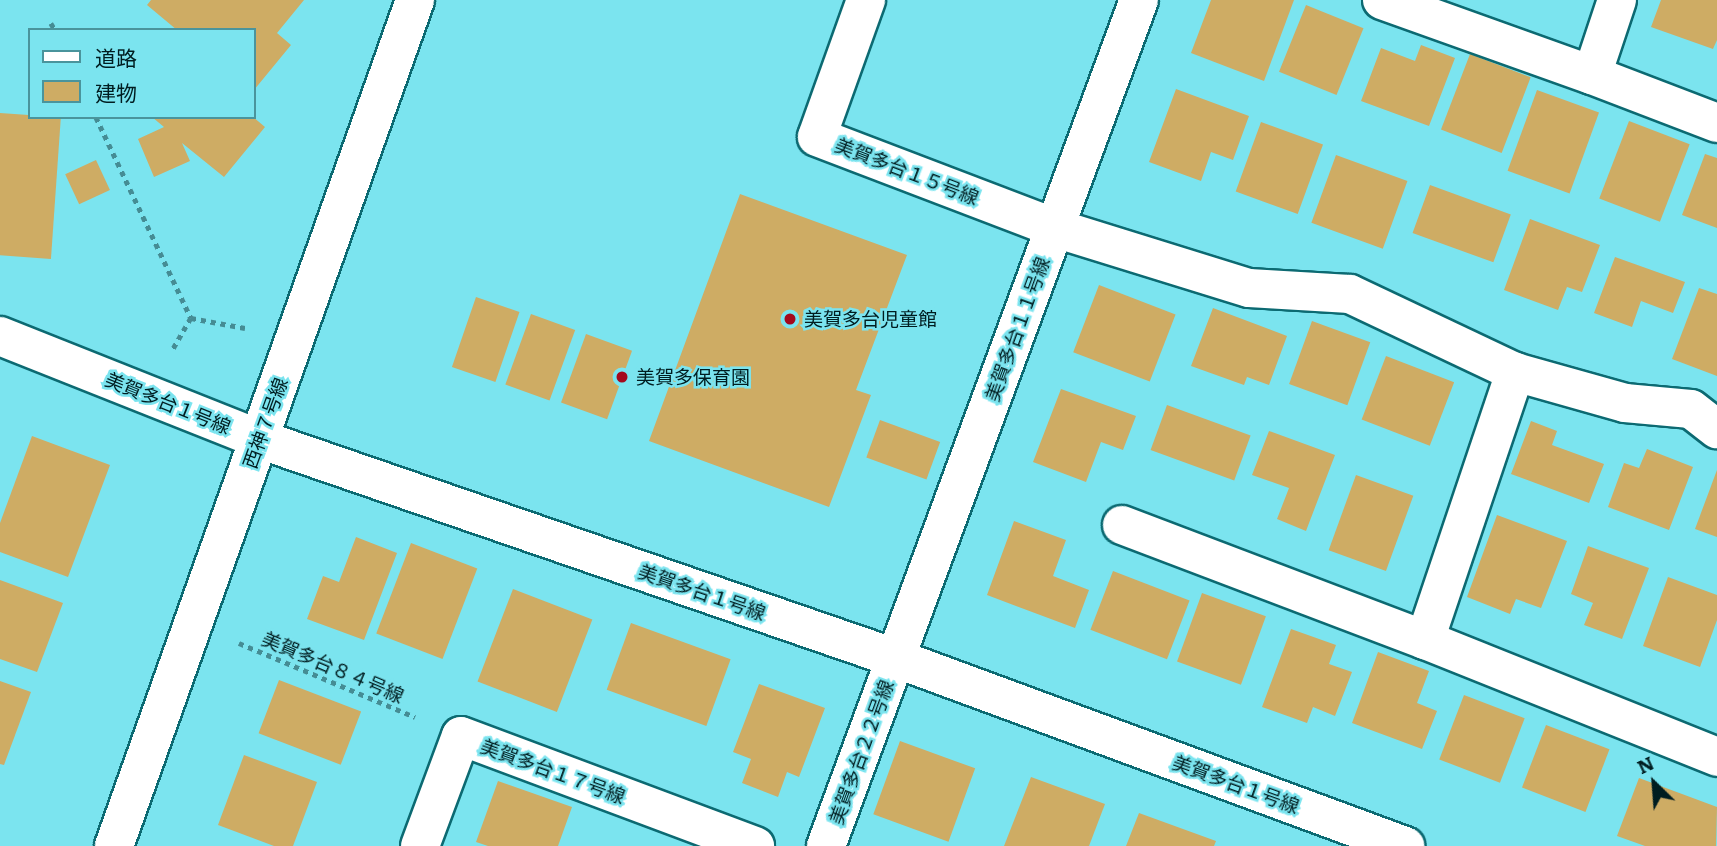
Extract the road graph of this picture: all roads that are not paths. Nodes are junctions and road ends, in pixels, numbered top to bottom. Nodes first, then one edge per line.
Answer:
1 (415, 0) edge
2 (866, 0) edge
3 (1139, 0) edge
4 (1382, 0) edge
5 (1617, 0) edge
6 (1592, 75) junction
7 (1717, 122) edge
8 (1055, 228) junction
9 (0, 336) edge
10 (1515, 372) junction
11 (1717, 429) edge
12 (260, 439) junction
13 (1122, 525) dead end
14 (1425, 640) junction
15 (895, 658) junction
16 (1717, 757) edge
17 (114, 846) edge
18 (420, 846) edge
19 (755, 846) edge
20 (826, 846) edge
21 (1405, 846) edge

1 - 12 street, 西神７号線
2 - 8 street, 美賀多台１５号線
3 - 8 street, 美賀多台１１号線
4 - 6 street
5 - 6 street
6 - 7 street
8 - 10 street
8 - 15 street, 美賀多台１１号線
9 - 12 street, 美賀多台１号線
10 - 11 street
10 - 14 street
12 - 15 street, 美賀多台１号線
12 - 17 street, 西神７号線
13 - 14 street
14 - 16 street
15 - 20 street, 美賀多台２２号線
15 - 21 street, 美賀多台１号線
18 - 19 street, 美賀多台１７号線

